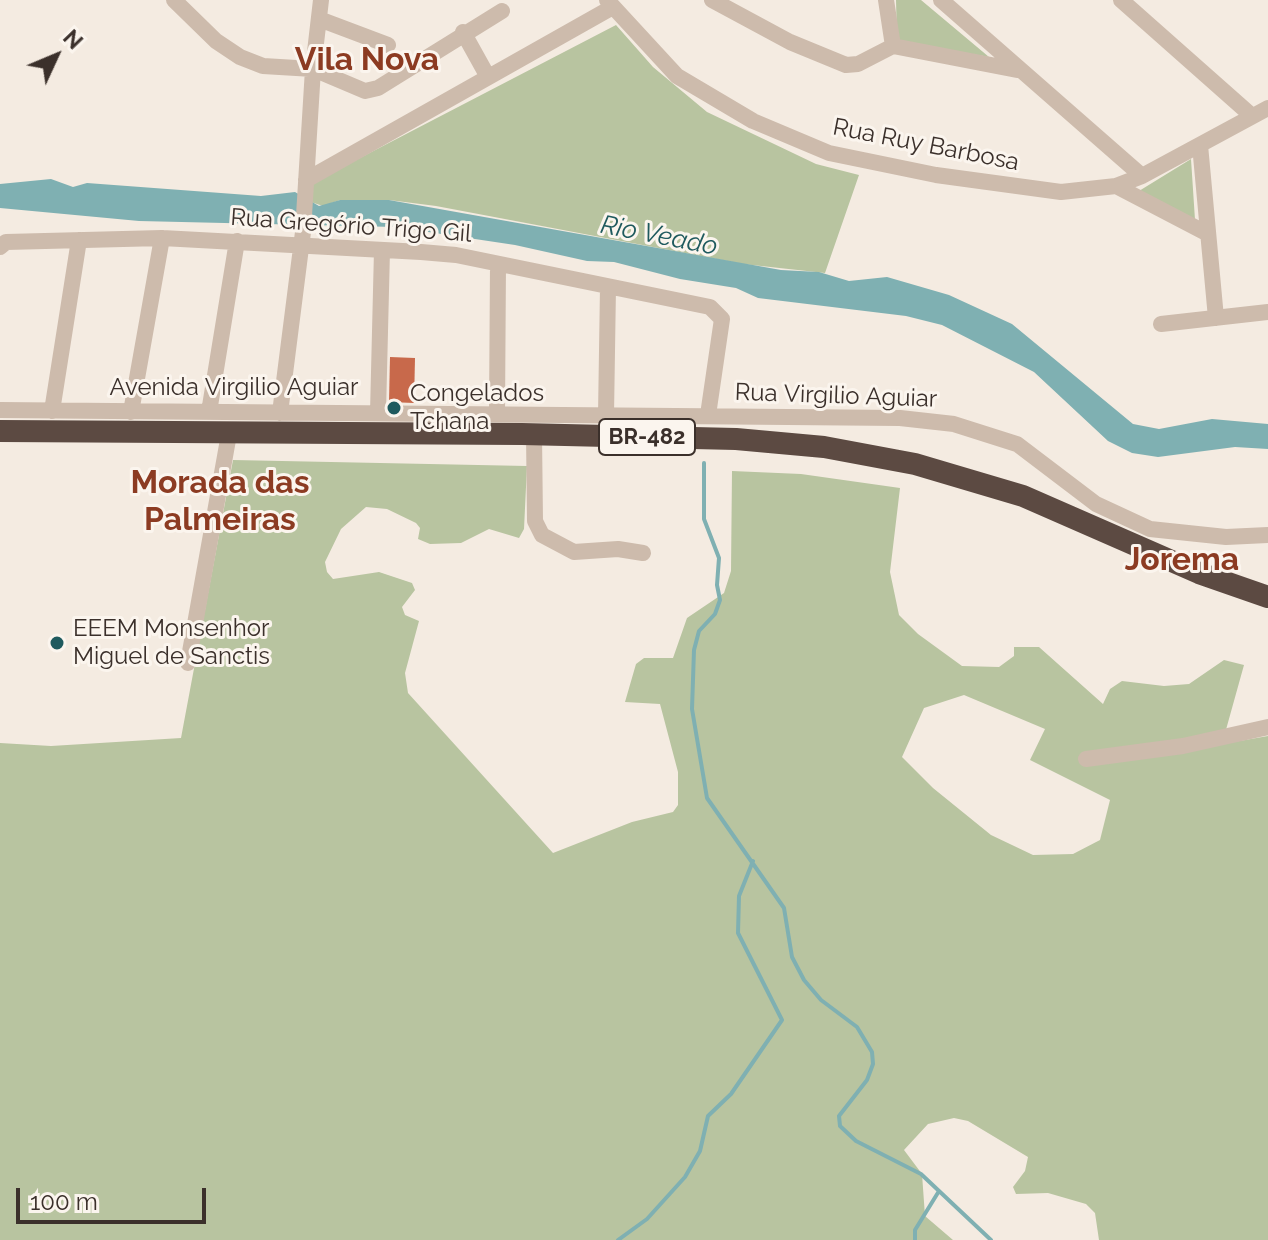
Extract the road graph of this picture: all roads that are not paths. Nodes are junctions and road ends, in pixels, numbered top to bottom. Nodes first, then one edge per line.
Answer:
1 (174, 0) edge
2 (319, 0) edge
3 (712, 0) edge
4 (886, 0) edge
5 (941, 0) edge
6 (1121, 0) edge
7 (609, 4) edge
8 (502, 11) dead end
9 (319, 19) junction
10 (463, 32) junction
11 (388, 45) dead end
12 (893, 46) junction
13 (313, 69) junction
14 (1017, 70) junction
15 (488, 77) junction
16 (1268, 108) edge
17 (1252, 116) junction
18 (1200, 145) junction
19 (1142, 176) junction
20 (306, 180) junction
21 (1116, 186) junction
22 (1208, 234) junction
23 (162, 238) junction
24 (79, 240) junction
25 (302, 240) junction
26 (237, 241) junction
27 (0, 247) edge
28 (382, 250) junction
29 (498, 264) junction
30 (608, 287) junction
31 (1268, 312) edge
32 (1216, 318) junction
33 (1161, 324) dead end
34 (0, 410) edge
35 (52, 411) junction
36 (131, 412) junction
37 (209, 412) junction
38 (497, 412) junction
39 (280, 413) junction
40 (378, 413) junction
41 (606, 415) junction
42 (708, 415) junction
43 (0, 431) edge
44 (229, 434) junction
45 (534, 434) junction
46 (1268, 535) edge
47 (643, 553) dead end
48 (1268, 597) edge
49 (188, 663) dead end
50 (1268, 727) edge
51 (1086, 759) dead end

1 - 13 street
2 - 9 street
3 - 12 street
4 - 12 street
5 - 14 street
6 - 17 street
7 - 15 street
7 - 21 street, Rua Ruy Barbosa
8 - 10 street
9 - 11 street
9 - 13 street
10 - 13 street
10 - 15 street
12 - 14 street
13 - 20 street
14 - 19 street
15 - 20 street
16 - 17 street, Rua Ruy Barbosa
17 - 18 street, Rua Ruy Barbosa
18 - 19 street, Rua Ruy Barbosa
18 - 22 street
19 - 21 street, Rua Ruy Barbosa
20 - 25 street
21 - 22 street
22 - 32 street
23 - 24 street, Rua Gregório Trigo Gil
23 - 26 street, Rua Gregório Trigo Gil
23 - 36 street
24 - 27 street, Rua Gregório Trigo Gil
24 - 35 street
25 - 26 street, Rua Gregório Trigo Gil
25 - 28 street, Rua Gregório Trigo Gil
25 - 39 street
26 - 37 street
28 - 29 street, Rua Gregório Trigo Gil
28 - 40 street
29 - 30 street, Rua Gregório Trigo Gil
29 - 38 street
30 - 41 street
30 - 42 street, Rua Gregório Trigo Gil
31 - 32 street
32 - 33 street
34 - 35 street, Avenida Virgilio Aguiar
35 - 36 street, Avenida Virgilio Aguiar
36 - 37 street, Avenida Virgilio Aguiar
37 - 39 street, Avenida Virgilio Aguiar
38 - 40 street, Avenida Virgilio Aguiar
38 - 41 street, Avenida Virgilio Aguiar
39 - 40 street, Avenida Virgilio Aguiar
41 - 42 street, Avenida Virgilio Aguiar
42 - 46 street, Rua Virgilio Aguiar
43 - 44 highway, BR-482
44 - 45 highway, BR-482
44 - 49 street
45 - 47 street
45 - 48 highway, BR-482
50 - 51 street

